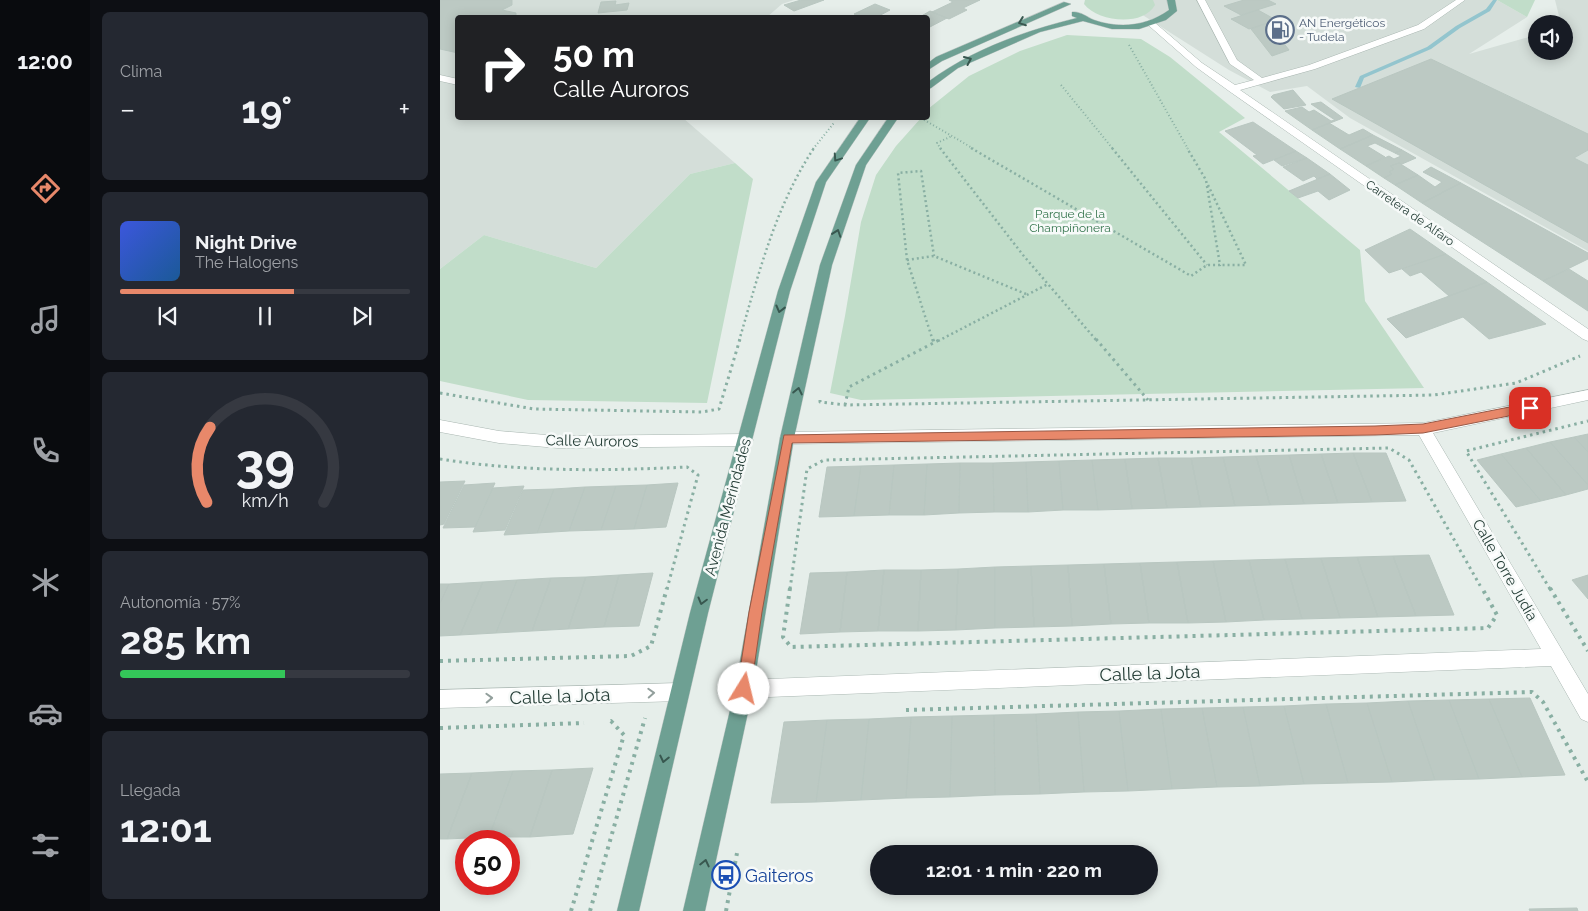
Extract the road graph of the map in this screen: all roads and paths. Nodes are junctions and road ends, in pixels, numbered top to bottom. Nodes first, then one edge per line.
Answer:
1 (1171, 0) edge
2 (1201, 0) edge
3 (1461, 0) edge
4 (1067, 2) edge
5 (1083, 19) junction
6 (1151, 24) junction
7 (1129, 44) dead end
8 (930, 66) edge
9 (440, 78) edge
10 (455, 81) edge
11 (1261, 81) junction
12 (930, 85) edge
13 (1061, 85) dead end
14 (1232, 89) junction
15 (838, 120) edge
16 (864, 120) edge
17 (892, 120) edge
18 (924, 120) edge
19 (952, 136) junction
20 (1206, 180) junction
21 (934, 256) junction
22 (907, 260) junction
23 (1207, 265) junction
24 (1220, 265) junction
25 (1048, 284) junction
26 (1027, 295) junction
27 (1588, 336) edge
28 (934, 343) junction
29 (1579, 348) dead end
30 (822, 392) dead end
31 (440, 393) edge
32 (1588, 395) edge
33 (1148, 400) junction
34 (845, 405) junction
35 (1588, 421) edge
36 (440, 426) edge
37 (1423, 429) junction
38 (788, 438) junction
39 (746, 440) junction
40 (440, 459) edge
41 (807, 470) joint
42 (1588, 651) edge
43 (1556, 657) junction
44 (440, 661) edge
45 (744, 689) junction
46 (680, 692) junction
47 (440, 699) edge
48 (900, 710) dead end
49 (1588, 712) edge
50 (592, 722) dead end
51 (602, 722) dead end
52 (440, 728) edge
53 (1588, 782) edge
54 (571, 911) edge
55 (628, 911) edge
56 (694, 911) edge

1 - 6 main road
2 - 11 street
3 - 11 street
4 - 5 main road
4 -> 8 main road
5 - 6 main road
12 -> 5 main road
6 - 14 street, Carretera de Alfaro
7 - 20 path
9 - 10 street
11 - 14 street
13 - 23 path
14 - 27 street, Carretera de Alfaro
15 - 31 path
16 -> 39 main road, Avenida Merindades
38 -> 17 main road
18 - 19 path
19 - 23 path
19 - 25 path
20 - 24 path
20 - 24 path
21 - 22 path
21 - 22 path
21 - 26 path
22 - 28 path
23 - 24 path
25 - 26 path
25 - 33 path
26 - 28 path
28 - 34 path
29 - 33 path
30 - 34 path
32 - 37 street
33 - 34 path
35 - 42 path
36 - 39 street, Calle Auroros
37 - 38 street
37 - 43 street, Calle Torre Judía
38 - 45 main road
39 -> 46 main road, Avenida Merindades
40 - 44 path
41 - 41 path
43 - 45 street, Calle la Jota
43 - 49 street, Calle Torre Judía
56 -> 45 main road
47 -> 46 street, Calle la Jota
46 -> 55 main road, Avenida Merindades
48 - 53 path
50 - 52 path
51 - 54 path

